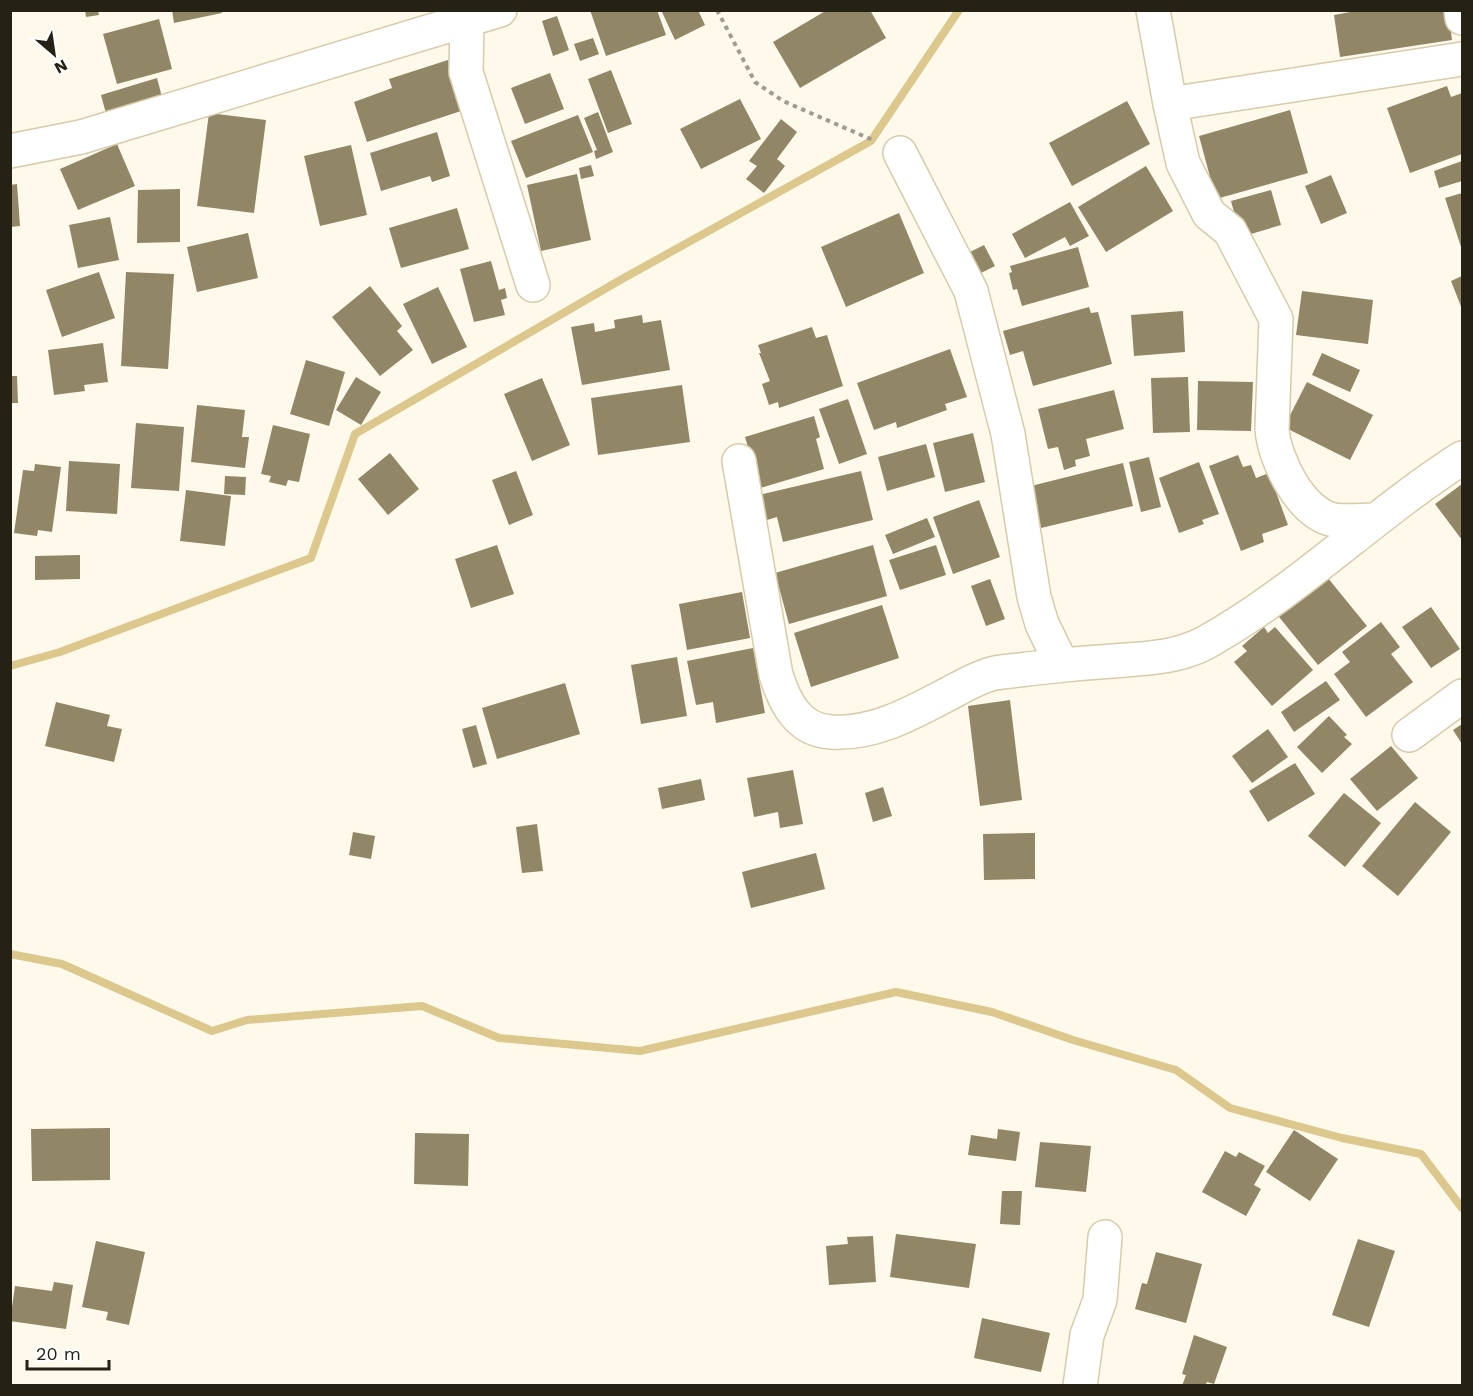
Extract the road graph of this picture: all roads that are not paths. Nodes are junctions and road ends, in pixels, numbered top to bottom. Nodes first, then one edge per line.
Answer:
1 (500, 10) edge
2 (1153, 10) edge
3 (1461, 10) edge
4 (1462, 18) edge
5 (467, 20) junction
6 (1462, 59) edge
7 (1170, 104) junction
8 (892, 149) road end
9 (10, 151) edge
10 (533, 285) dead end
11 (1462, 458) edge
12 (739, 460) dead end
13 (1376, 520) junction
14 (1062, 665) junction
15 (1462, 696) edge
16 (1409, 735) dead end
17 (1105, 1237) dead end
18 (1080, 1386) edge

1 - 5 street
2 - 7 street
3 - 4 street
5 - 9 street
5 - 10 street
6 - 7 street
7 - 13 street
8 - 14 street
11 - 13 street
12 - 14 street
13 - 14 street
15 - 16 street
17 - 18 street

